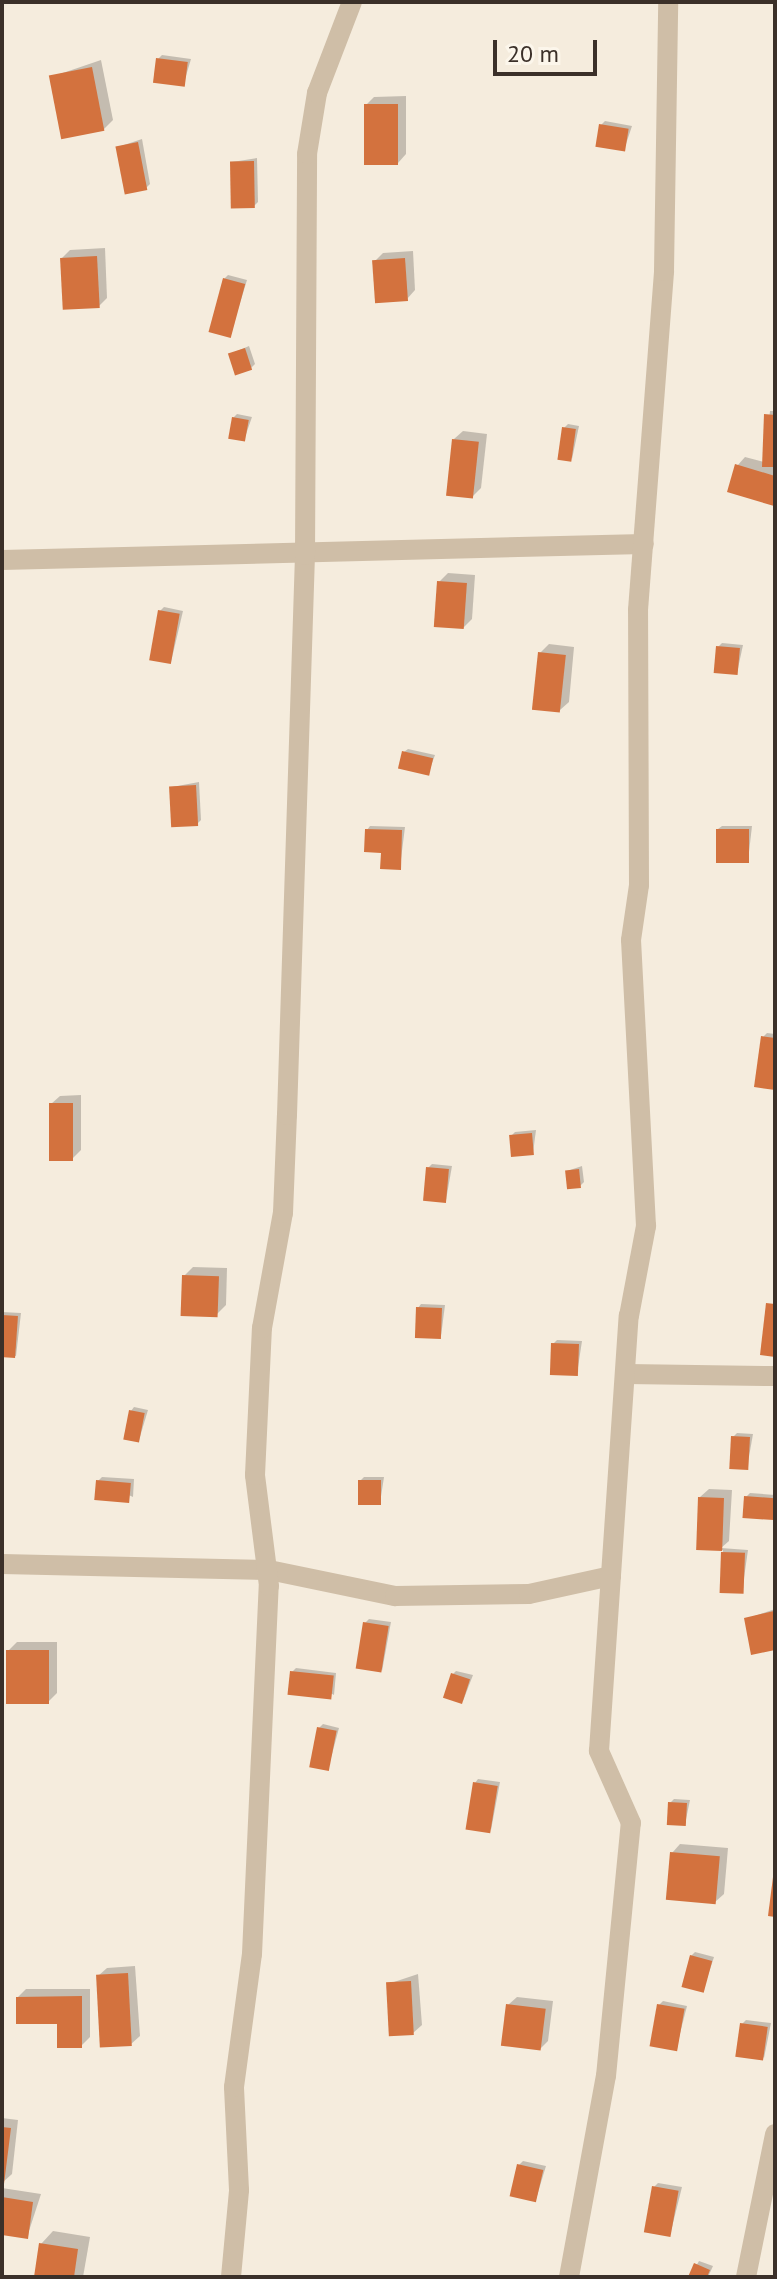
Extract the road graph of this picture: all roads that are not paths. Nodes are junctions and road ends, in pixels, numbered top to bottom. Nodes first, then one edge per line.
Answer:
1 (352, 2) edge
2 (668, 2) edge
3 (644, 544) junction
4 (305, 555) junction
5 (2, 560) edge
6 (627, 1374) junction
7 (775, 1376) edge
8 (2, 1564) edge
9 (269, 1570) junction
10 (611, 1576) junction
11 (775, 2134) edge
12 (231, 2277) edge
13 (569, 2277) edge
14 (746, 2277) edge

1 - 4 street
2 - 3 street
3 - 4 street
3 - 6 street
4 - 5 street
4 - 9 street
6 - 7 street
6 - 10 street
8 - 9 street
9 - 10 street
9 - 12 street
10 - 13 street
11 - 14 street

